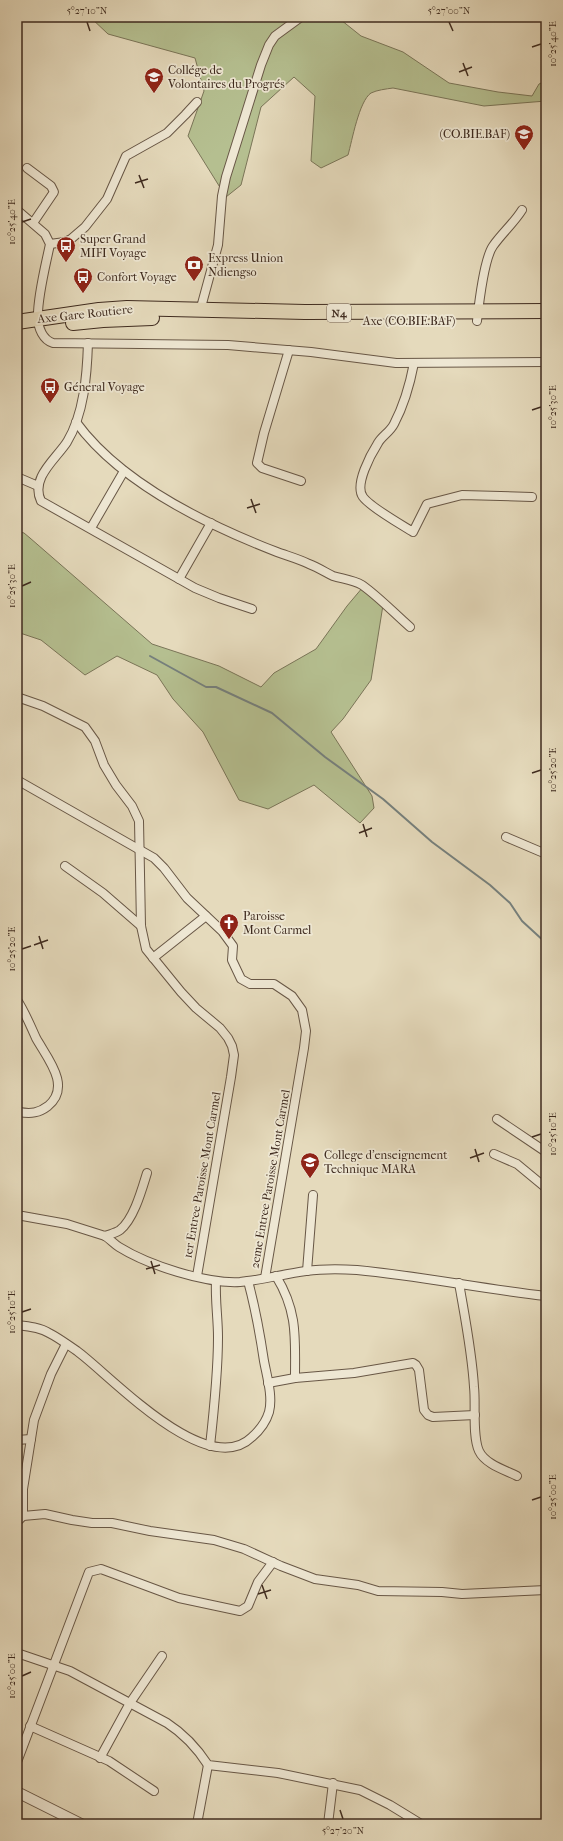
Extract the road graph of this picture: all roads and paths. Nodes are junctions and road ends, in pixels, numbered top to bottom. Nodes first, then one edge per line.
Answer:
1 (301, 17) edge
2 (197, 102) dead end
3 (28, 168) dead end
4 (17, 210) edge
5 (522, 210) dead end
6 (33, 223) junction
7 (50, 244) junction
8 (546, 311) edge
9 (200, 315) junction
10 (477, 316) junction
11 (546, 320) edge
12 (17, 322) edge
13 (39, 323) junction
14 (17, 331) edge
15 (88, 343) junction
16 (289, 350) junction
17 (546, 362) edge
18 (414, 363) junction
19 (76, 422) junction
20 (124, 471) junction
21 (17, 477) edge
22 (301, 481) dead end
23 (38, 486) junction
24 (532, 497) dead end
25 (211, 524) junction
26 (91, 528) junction
27 (179, 579) junction
28 (252, 609) dead end
29 (410, 627) dead end
30 (17, 697) edge
31 (17, 780) edge
32 (506, 837) dead end
33 (141, 851) junction
34 (546, 854) edge
35 (65, 866) dead end
36 (206, 916) junction
37 (141, 926) junction
38 (153, 958) junction
39 (17, 1000) edge
40 (20, 1112) dead end
41 (497, 1119) dead end
42 (546, 1152) edge
43 (494, 1154) dead end
44 (147, 1173) dead end
45 (545, 1184) edge
46 (313, 1195) dead end
47 (17, 1215) edge
48 (105, 1236) junction
49 (307, 1270) junction
50 (197, 1276) junction
51 (276, 1276) junction
52 (265, 1278) junction
53 (216, 1281) junction
54 (248, 1281) junction
55 (459, 1283) junction
56 (546, 1296) edge
57 (17, 1325) edge
58 (66, 1344) junction
59 (295, 1378) junction
60 (268, 1383) junction
61 (475, 1415) junction
62 (31, 1439) junction
63 (17, 1440) edge
64 (210, 1446) junction
65 (517, 1476) dead end
66 (20, 1519) edge
67 (273, 1562) junction
68 (546, 1590) edge
69 (17, 1653) edge
70 (162, 1656) dead end
71 (55, 1665) junction
72 (130, 1704) junction
73 (30, 1726) junction
74 (100, 1758) junction
75 (17, 1762) edge
76 (208, 1765) junction
77 (333, 1783) junction
78 (154, 1791) dead end
79 (17, 1792) edge
80 (81, 1824) edge
81 (197, 1824) edge
82 (328, 1824) edge
83 (421, 1824) edge

1 - 9 street
2 - 7 street
3 - 6 street
4 - 6 street
5 - 10 street
6 - 7 street
7 - 13 street
8 - 10 highway, Axe (CO.BIE.BAF) / N4
9 - 10 highway, Axe (CO.BIE.BAF) / N4
9 - 13 highway, Axe Gare Routiere / N4
10 - 11 highway, Axe (CO.BIE.BAF) / N4
12 - 13 highway, Axe Gare Routiere / N4
13 - 14 highway, Axe Gare Routiere / N4
13 - 15 street
15 - 16 street
15 - 19 street
16 - 18 street
16 - 22 street
17 - 18 street
18 - 24 street
19 - 20 street
19 - 23 street
20 - 25 street
20 - 26 street
21 - 23 street
23 - 26 street
25 - 27 street
25 - 29 street
26 - 27 street
27 - 28 street
30 - 33 street, 1er Entree Paroisse Mont Carmel
31 - 33 street, 2eme Entree Paroisse Mont Carmel
32 - 34 street
33 - 36 street, 2eme Entree Paroisse Mont Carmel
33 - 37 street, 1er Entree Paroisse Mont Carmel
35 - 37 street
36 - 38 street
36 - 52 street, 2eme Entree Paroisse Mont Carmel
37 - 38 street, 1er Entree Paroisse Mont Carmel
38 - 50 street, 1er Entree Paroisse Mont Carmel
39 - 40 street
41 - 42 street
43 - 45 street
44 - 48 street
46 - 49 street
47 - 48 street
48 - 50 street
49 - 51 street
49 - 55 street
50 - 53 street
51 - 52 street
51 - 59 street
52 - 54 street
53 - 54 street
53 - 64 street
54 - 60 street
55 - 56 street
55 - 61 street
57 - 58 street
58 - 62 street
58 - 64 street
59 - 60 street
59 - 61 street
60 - 64 street
61 - 65 street
62 - 63 street
62 - 66 street
66 - 67 street
67 - 68 street
67 - 71 street
69 - 71 street
70 - 72 street
71 - 72 street
71 - 73 street
72 - 74 street
72 - 76 street
73 - 74 street
73 - 75 street
74 - 78 street
76 - 77 street
76 - 81 street
77 - 82 street
77 - 83 street
79 - 80 street

